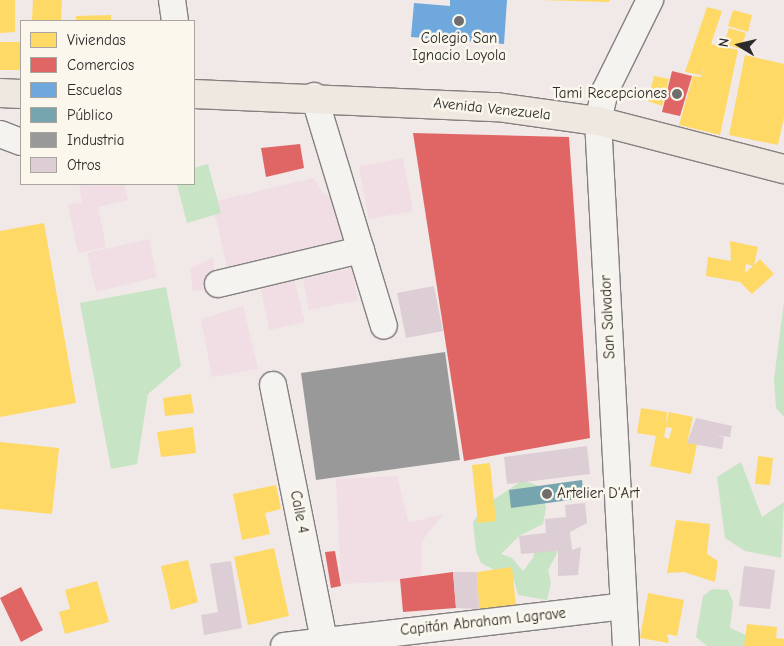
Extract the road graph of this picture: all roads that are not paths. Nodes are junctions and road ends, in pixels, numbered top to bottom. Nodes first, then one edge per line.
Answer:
1 (172, 0) edge
2 (650, 0) edge
3 (175, 20) edge
4 (0, 93) edge
5 (20, 94) edge
6 (195, 94) edge
7 (314, 96) junction
8 (598, 121) junction
9 (0, 134) edge
10 (20, 142) edge
11 (784, 169) edge
12 (362, 250) junction
13 (218, 284) dead end
14 (384, 326) dead end
15 (273, 385) dead end
16 (622, 606) junction
17 (324, 640) junction
18 (284, 646) edge
19 (626, 646) edge

1 - 3 street
2 - 8 street, San Salvador
4 - 5 main road
6 - 7 main road, Avenida Venezuela
7 - 8 main road, Avenida Venezuela
7 - 12 street
8 - 11 main road, Avenida Venezuela
8 - 16 street, San Salvador
9 - 10 street
12 - 13 street
12 - 14 street
15 - 17 street, Calle 4
16 - 17 street, Capitán Abraham Lagrave
16 - 19 street, San Salvador
17 - 18 street, Capitán Abraham Lagrave

